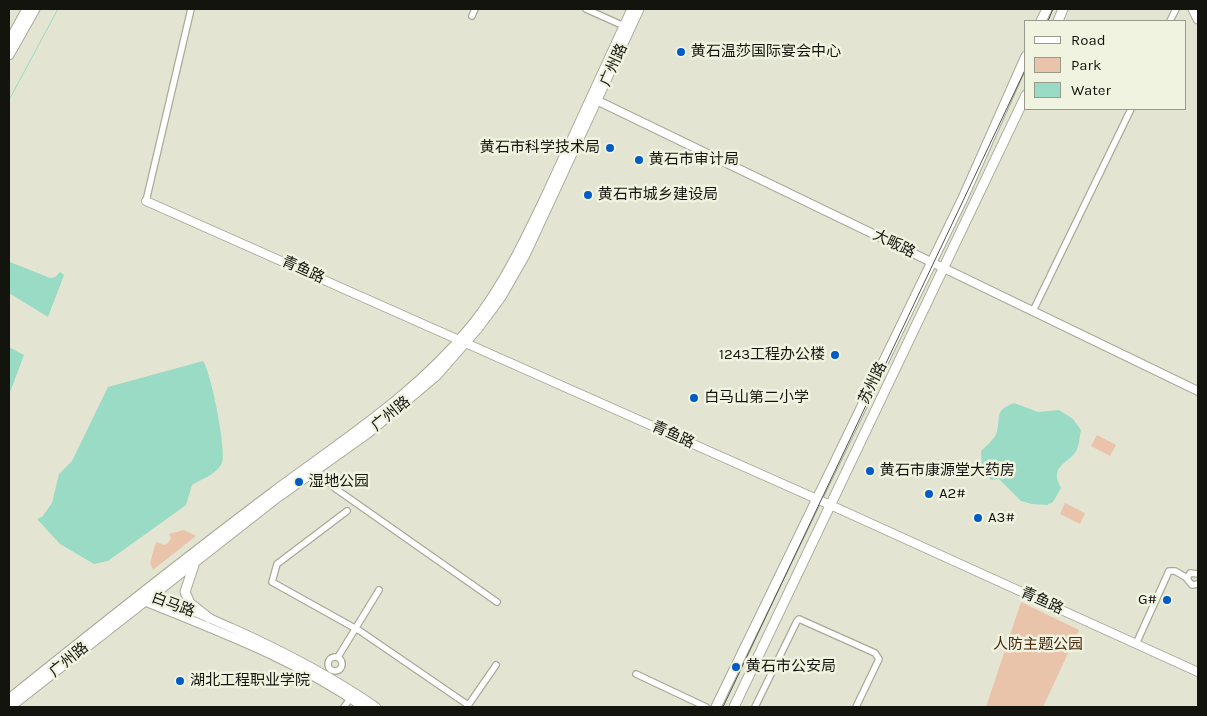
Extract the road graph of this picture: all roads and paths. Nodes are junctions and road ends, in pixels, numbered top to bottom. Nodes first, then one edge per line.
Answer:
1 (27, 9) edge
2 (35, 9) edge
3 (191, 9) edge
4 (475, 9) edge
5 (586, 9) edge
6 (632, 9) edge
7 (639, 9) edge
8 (1193, 9) edge
9 (472, 16) dead end
10 (1198, 18) edge
11 (624, 26) junction
12 (9, 42) edge
13 (9, 55) edge
14 (1024, 61) edge
15 (594, 99) junction
16 (1024, 99) edge
17 (1131, 110) edge
18 (146, 201) joint
19 (932, 262) junction
20 (943, 267) junction
21 (1033, 311) junction
22 (463, 341) junction
23 (1198, 391) edge
24 (316, 470) junction
25 (816, 499) junction
26 (830, 505) junction
27 (347, 510) dead end
28 (195, 563) junction
29 (1198, 574) edge
30 (1187, 578) junction
31 (1198, 585) edge
32 (379, 590) dead end
33 (144, 597) junction
34 (497, 602) dead end
35 (209, 618) junction
36 (355, 628) junction
37 (1136, 644) junction
38 (338, 657) junction
39 (496, 665) dead end
40 (1198, 672) edge
41 (636, 674) dead end
42 (352, 695) junction
43 (9, 699) edge
44 (468, 706) edge
45 (10, 707) edge
46 (344, 707) edge
47 (363, 707) edge
48 (376, 707) edge
49 (706, 707) edge
50 (716, 707) edge
51 (734, 707) edge
52 (756, 707) edge
53 (856, 707) edge

1 - 12 main road
2 - 13 main road
3 - 18 street
4 - 9 street
5 - 11 street
6 - 11 main road, 广州路
7 - 15 main road, 广州路
8 - 10 main road
11 - 15 main road, 广州路
14 - 19 main road, 苏州路
15 - 19 street, 大畈路
15 - 22 main road, 广州路
16 - 20 main road, 苏州路
17 - 21 street
18 - 22 street, 青鱼路
19 - 20 street, 大畈路
19 - 25 main road, 苏州路
20 - 21 street, 大畈路
20 - 26 main road, 苏州路
21 - 23 street, 大畈路
22 - 24 main road, 广州路
22 - 25 street, 青鱼路
22 - 33 main road, 广州路
24 - 28 main road, 广州路
24 - 34 street
25 - 26 street, 青鱼路
25 - 50 main road, 苏州路
26 - 37 street, 青鱼路
26 - 51 main road, 苏州路
27 - 36 street
28 - 33 main road, 广州路
28 - 35 main road
29 - 30 street
30 - 31 street
30 - 37 street
32 - 36 street
33 - 35 street, 白马路
33 - 42 street, 白马路
33 - 43 main road, 广州路
33 - 45 main road, 广州路
35 - 42 street, 白马路
36 - 38 street
36 - 44 street
37 - 40 street, 青鱼路
38 - 38 street
39 - 44 street
41 - 49 street
42 - 46 street
42 - 47 street, 白马路
42 - 48 street, 白马路
52 - 53 street

